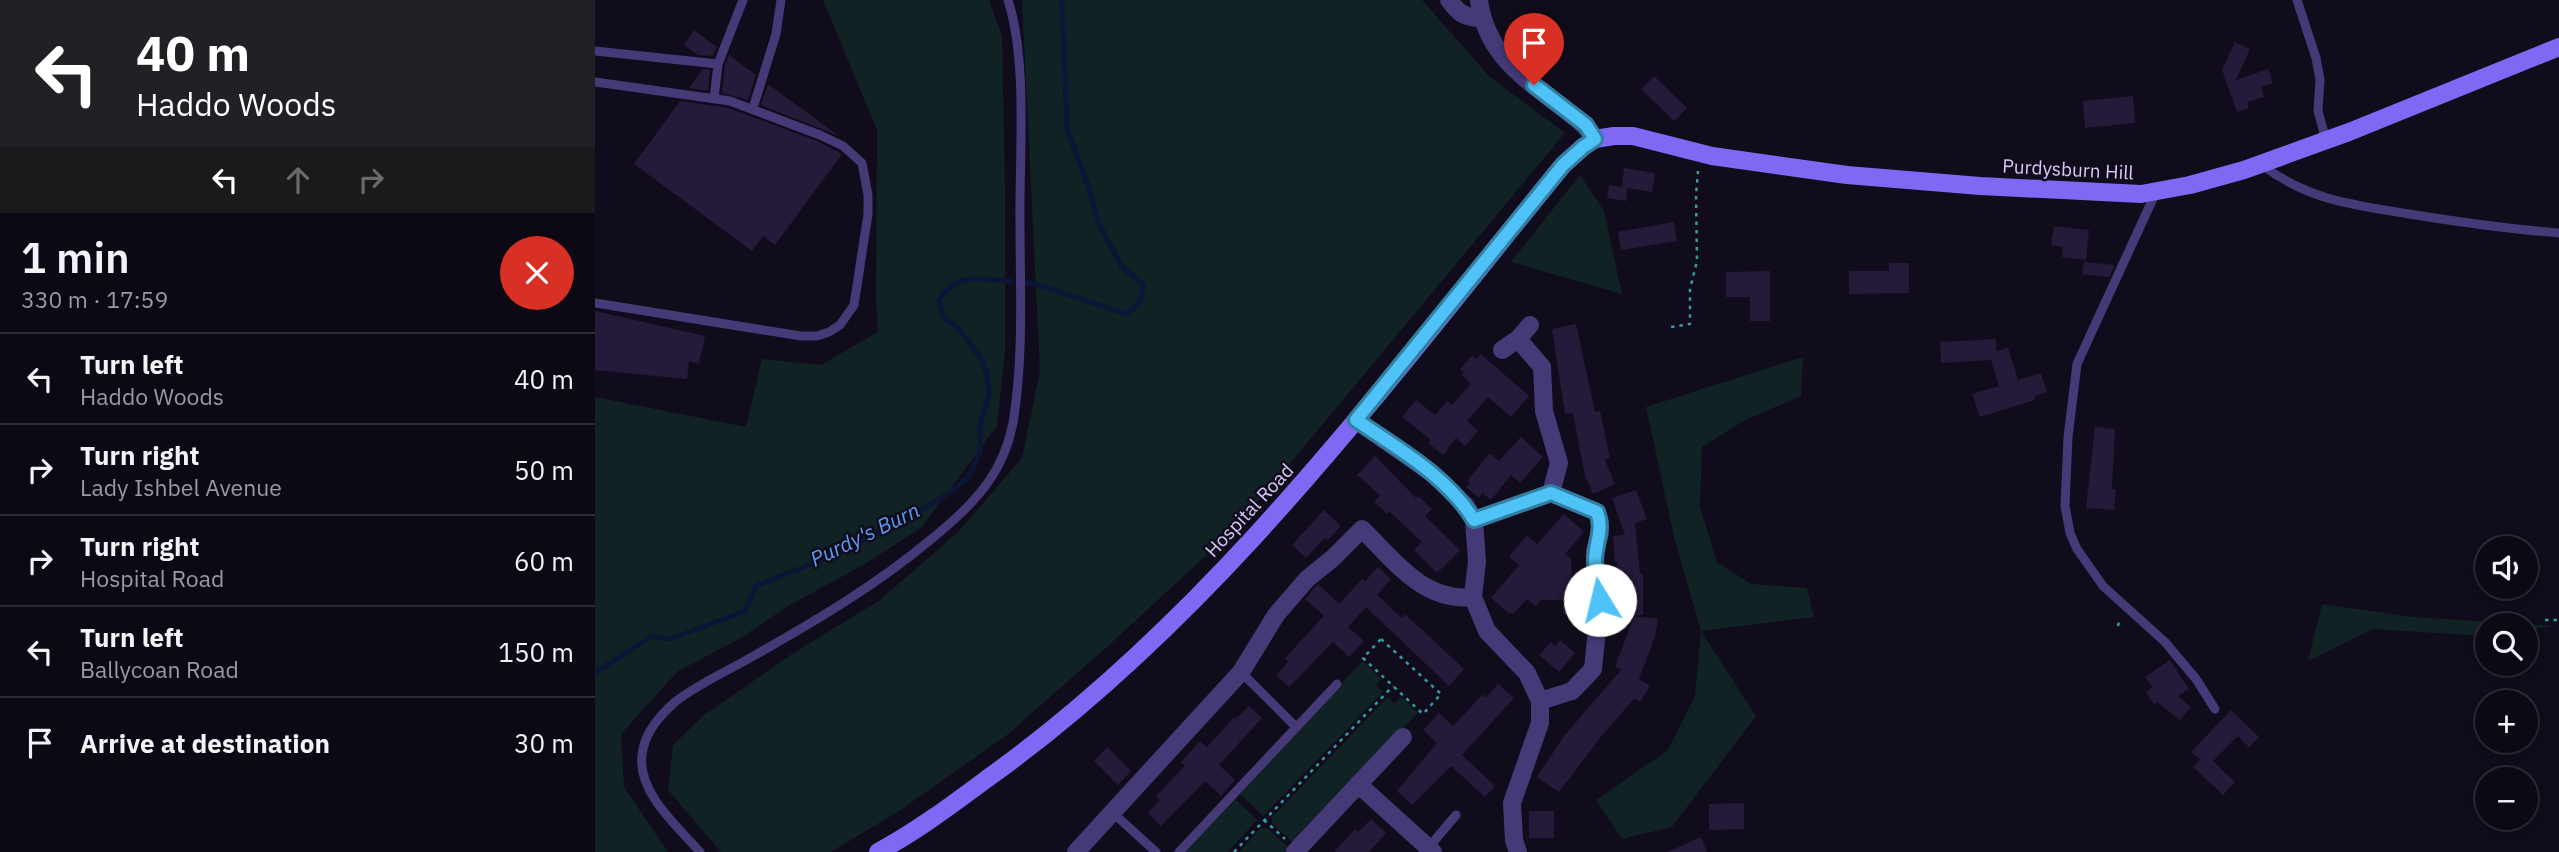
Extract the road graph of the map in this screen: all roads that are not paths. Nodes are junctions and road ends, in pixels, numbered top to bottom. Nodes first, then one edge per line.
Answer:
1 (743, 0) edge
2 (781, 0) edge
3 (1008, 0) edge
4 (1449, 0) edge
5 (2297, 0) edge
6 (1481, 9) edge
7 (2559, 47) edge
8 (595, 51) edge
9 (717, 64) junction
10 (595, 82) edge
11 (714, 99) junction
12 (753, 108) junction
13 (1595, 139) junction
14 (2326, 140) junction
15 (2260, 164) junction
16 (2157, 191) junction
17 (2559, 233) edge
18 (595, 303) edge
19 (1502, 350) dead end
20 (1356, 420) junction
21 (1551, 493) junction
22 (1474, 520) junction
23 (1473, 597) junction
24 (1241, 672) junction
25 (1337, 684) dead end
26 (1540, 701) junction
27 (2215, 709) dead end
28 (1296, 727) junction
29 (1403, 737) dead end
30 (1359, 784) junction
31 (1112, 812) junction
32 (1455, 815) dead end
33 (1431, 849) edge
34 (1296, 851) edge
35 (700, 852) edge
36 (878, 852) edge
37 (1076, 852) edge
38 (1156, 852) edge
39 (1179, 852) edge
40 (1518, 852) edge

1 - 9 lane
2 - 12 lane
3 - 35 lane
4 - 6 street
5 - 14 lane
6 - 13 street
7 - 14 main road, Purdysburn Hill
8 - 9 lane
9 - 11 lane
10 - 11 lane
11 - 12 lane
12 - 18 lane
13 - 16 main road, Purdysburn Hill
13 - 20 main road, Hospital Road
14 - 15 main road, Purdysburn Hill
15 - 16 main road, Purdysburn Hill
15 - 17 lane
16 - 27 lane
19 - 21 street
20 - 22 street
20 - 36 main road, Hospital Road
21 - 22 street
21 - 26 street
22 - 23 street
23 - 24 street
23 - 26 street
24 - 28 lane
24 - 31 street
25 - 28 lane
26 - 40 street
28 - 39 lane
29 - 30 street
30 - 33 street
30 - 34 street
31 - 37 street
31 - 38 lane
32 - 33 lane

